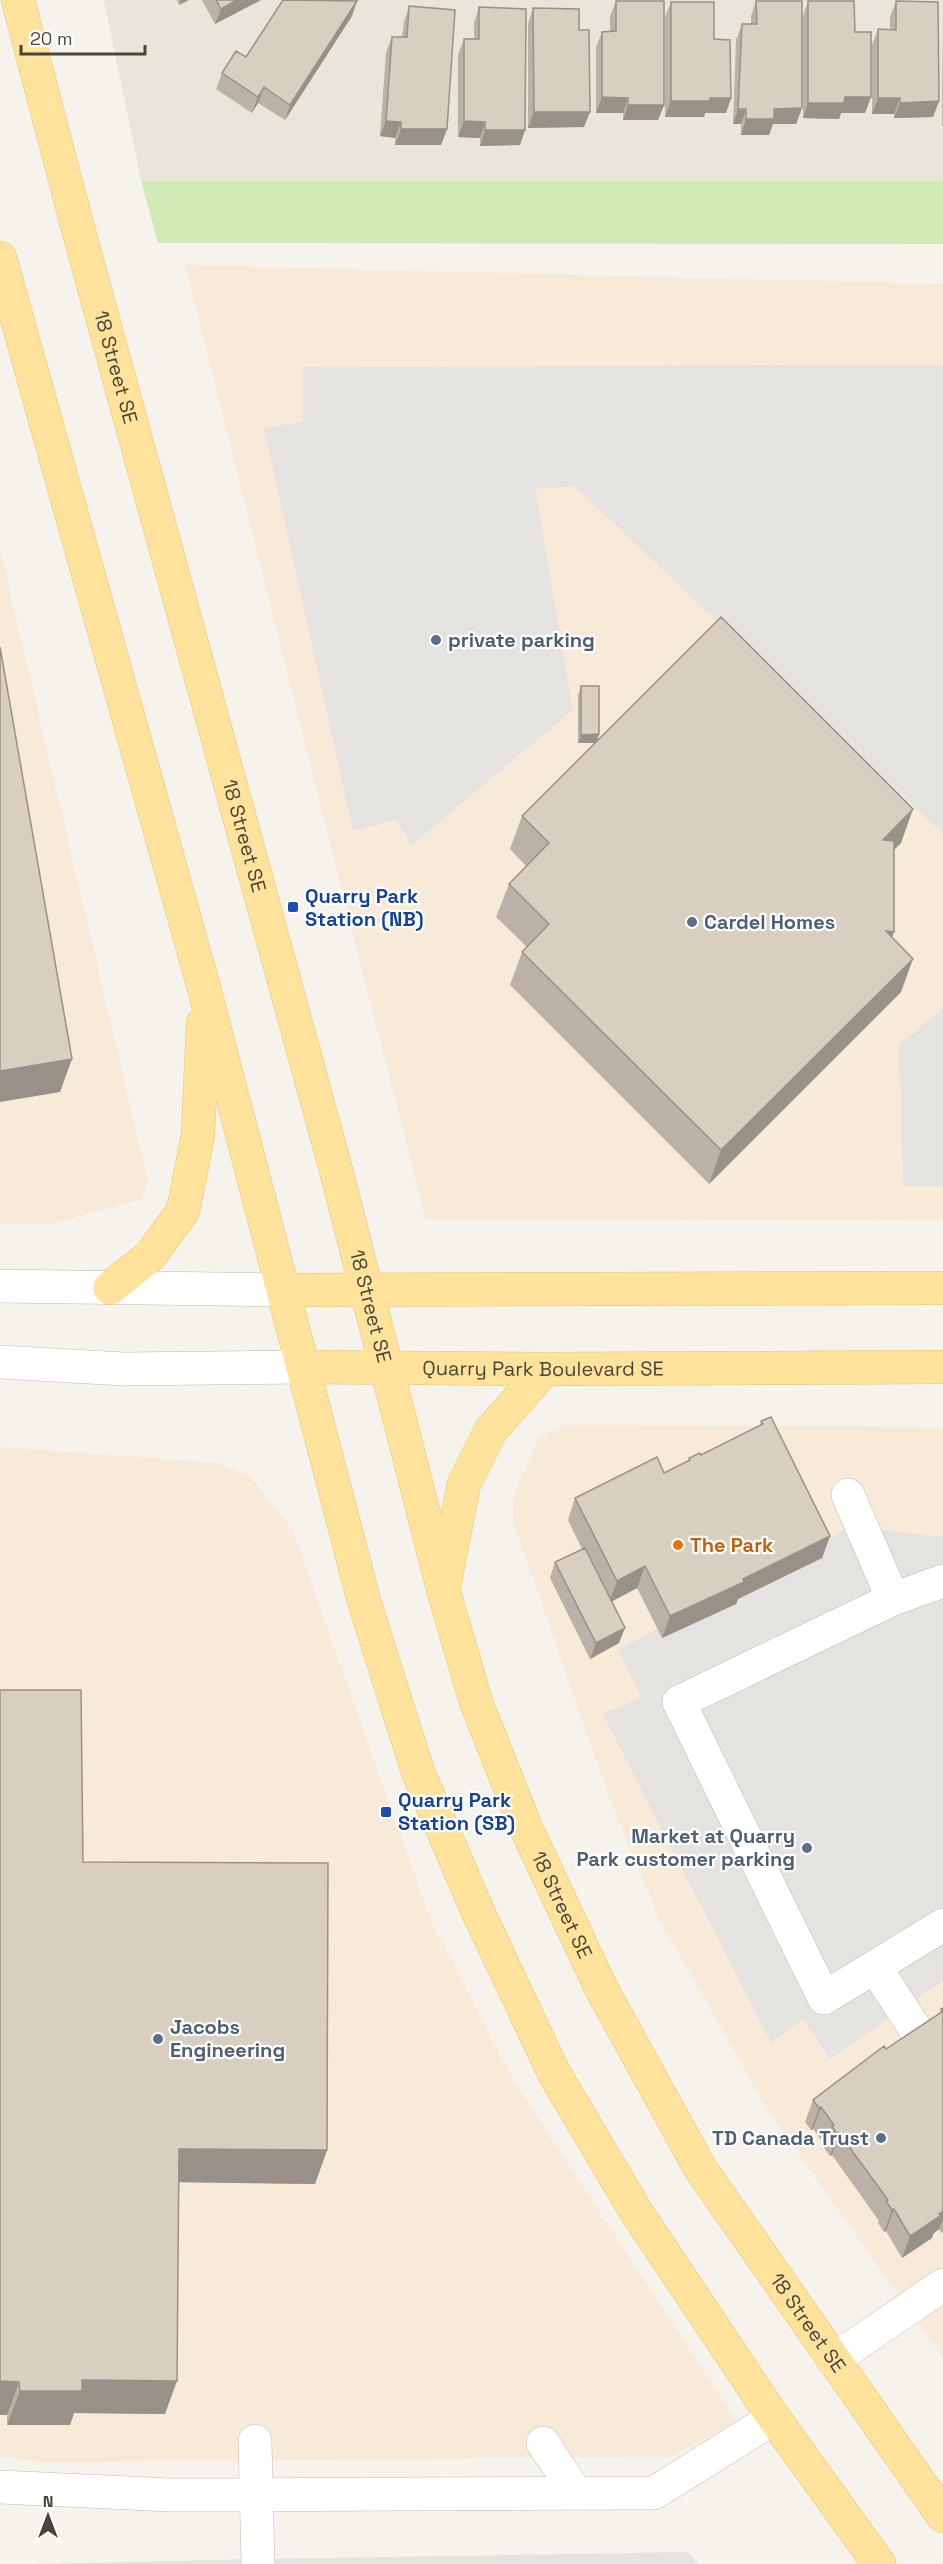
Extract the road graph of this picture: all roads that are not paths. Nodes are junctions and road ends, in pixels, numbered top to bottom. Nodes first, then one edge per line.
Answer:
1 (18, 0) edge
2 (0, 258) edge
3 (204, 988) junction
4 (0, 1286) edge
5 (110, 1288) junction
6 (943, 1288) edge
7 (283, 1290) junction
8 (367, 1290) junction
9 (0, 1362) edge
10 (943, 1366) edge
11 (303, 1367) junction
12 (386, 1369) junction
13 (545, 1369) junction
14 (848, 1495) dead end
15 (943, 1581) edge
16 (443, 1589) junction
17 (893, 1599) junction
18 (943, 1925) edge
19 (875, 1967) junction
20 (923, 2041) edge
21 (943, 2285) edge
22 (833, 2360) junction
23 (774, 2418) junction
24 (255, 2441) dead end
25 (543, 2443) dead end
26 (0, 2487) edge
27 (576, 2493) junction
28 (256, 2495) junction
29 (943, 2516) edge
30 (258, 2564) edge
31 (879, 2564) edge

1 - 8 main road, 18 Street SE
2 - 3 main road
3 - 5 main road
3 - 7 main road
4 - 5 street
5 - 7 street
6 - 8 main road
7 - 8 main road
7 - 11 main road
8 - 12 main road, 18 Street SE
9 - 11 street, Quarry Park Boulevard SE
10 - 13 main road, Quarry Park Boulevard SE
11 - 12 main road, Quarry Park Boulevard SE
11 - 23 main road
12 - 13 main road, Quarry Park Boulevard SE
12 - 16 main road, 18 Street SE
13 - 16 main road
14 - 17 street
15 - 17 street
16 - 22 main road, 18 Street SE
17 - 19 street
18 - 19 street
19 - 20 street
21 - 22 street
22 - 29 main road, 18 Street SE
23 - 27 street
23 - 31 main road
24 - 28 street
25 - 27 street
26 - 28 street
27 - 28 street
28 - 30 street

